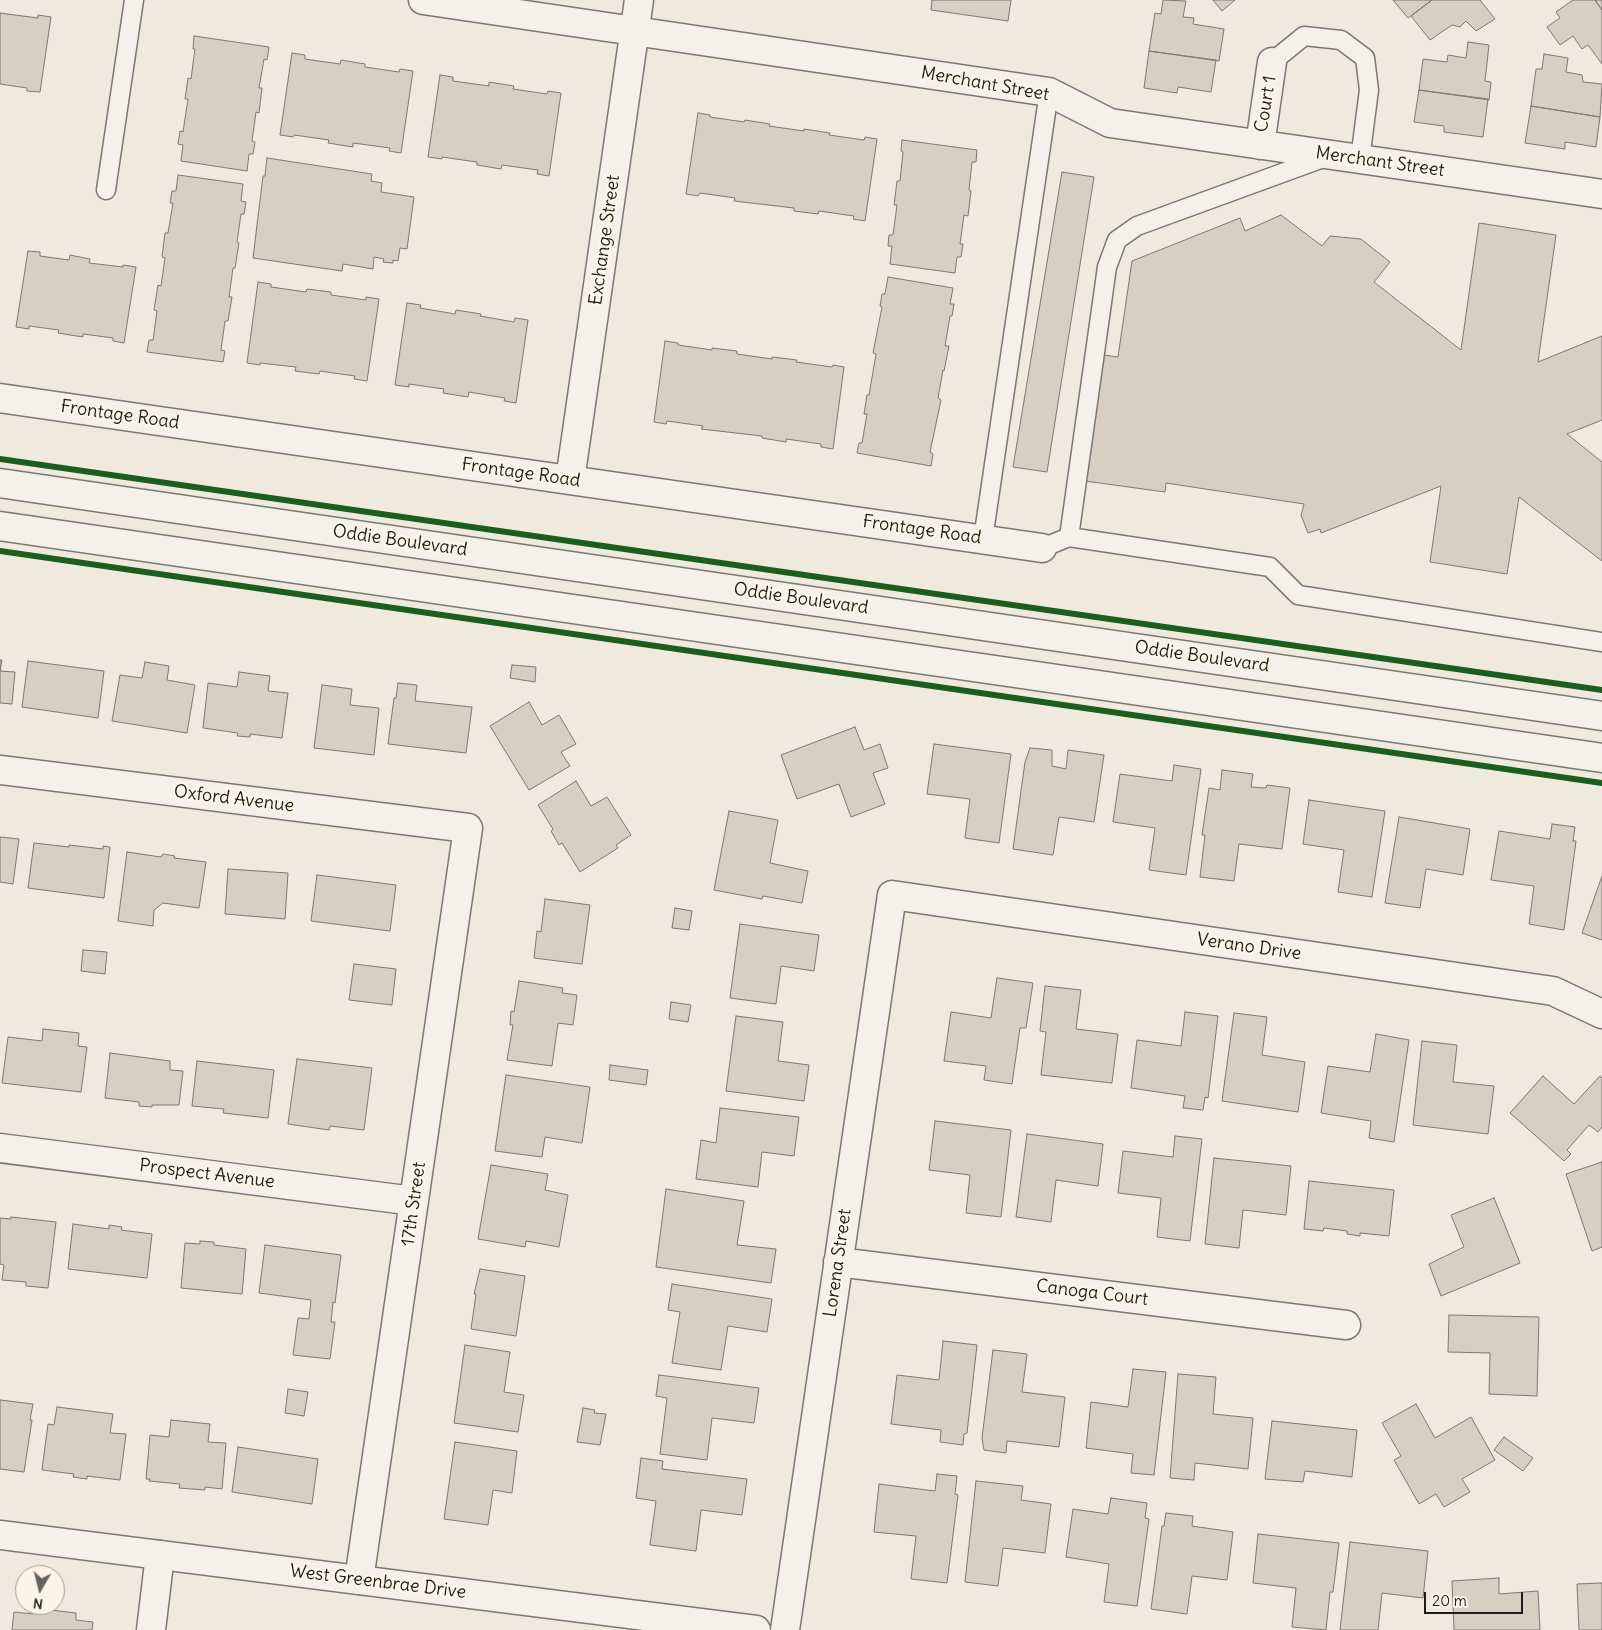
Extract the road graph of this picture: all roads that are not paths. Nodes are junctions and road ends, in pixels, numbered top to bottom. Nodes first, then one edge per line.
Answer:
1 (134, 0) edge
2 (423, 0) edge
3 (639, 0) edge
4 (635, 32) junction
5 (1272, 62) joint
6 (1049, 92) junction
7 (1260, 145) junction
8 (1332, 155) junction
9 (1360, 159) junction
10 (106, 190) dead end
11 (1602, 194) edge
12 (0, 398) edge
13 (570, 480) junction
14 (0, 483) edge
15 (0, 526) edge
16 (1069, 537) junction
17 (983, 539) junction
18 (1042, 548) joint
19 (1602, 642) edge
20 (1602, 716) edge
21 (1602, 758) edge
22 (0, 770) edge
23 (468, 828) joint
24 (892, 896) joint
25 (1602, 1014) edge
26 (0, 1148) edge
27 (414, 1201) junction
28 (838, 1262) junction
29 (1346, 1325) dead end
30 (0, 1535) edge
31 (160, 1555) junction
32 (359, 1580) junction
33 (151, 1630) edge
34 (756, 1630) edge
35 (785, 1630) edge

1 - 10 lane
2 - 4 street, Merchant Street
3 - 4 street, Exchange Street
4 - 6 street, Merchant Street
4 - 13 street, Exchange Street
5 - 7 street, Court 1
5 - 9 lane
6 - 7 street, Merchant Street
6 - 17 lane
7 - 8 street, Merchant Street
8 - 9 street, Merchant Street
8 - 16 lane
9 - 11 street, Merchant Street
12 - 13 street, Frontage Road
13 - 17 street, Frontage Road
14 - 20 street, Oddie Boulevard
15 - 21 street
16 - 18 lane
16 - 19 lane
17 - 18 street, Frontage Road
22 - 23 street, Oxford Avenue
23 - 27 street, 17th Street
24 - 25 street, Verano Drive
24 - 28 street, Lorena Street
26 - 27 street, Prospect Avenue
27 - 32 street, 17th Street
28 - 29 street, Canoga Court
28 - 35 street, Lorena Street
30 - 31 street, West Greenbrae Drive
31 - 32 street, West Greenbrae Drive
31 - 33 street
32 - 34 street, West Greenbrae Drive

